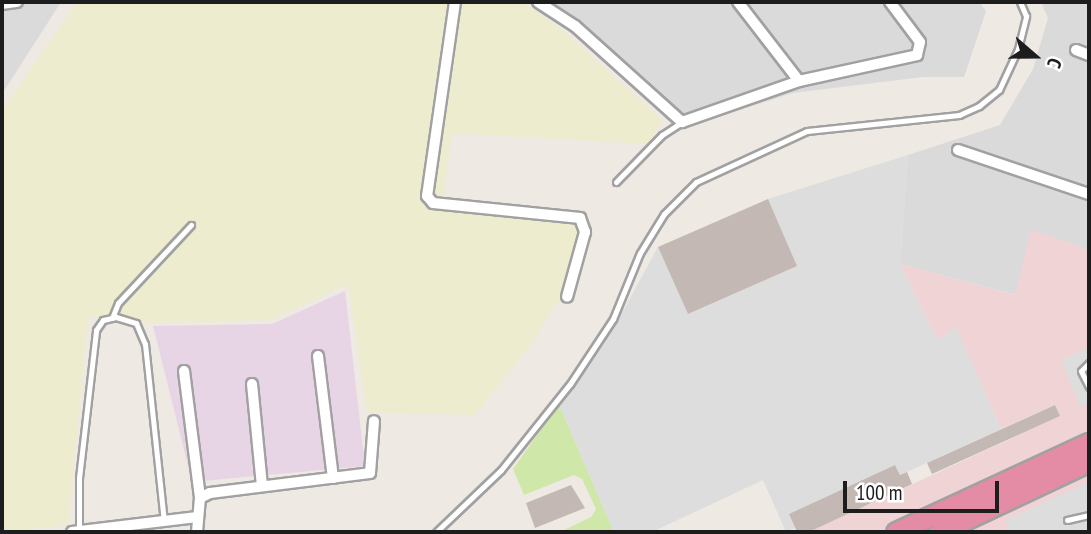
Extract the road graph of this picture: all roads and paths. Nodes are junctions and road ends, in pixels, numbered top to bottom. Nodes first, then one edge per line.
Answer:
1 (17, 2) edge
2 (455, 2) edge
3 (538, 2) edge
4 (738, 2) edge
5 (890, 2) edge
6 (1020, 2) edge
7 (2, 4) edge
8 (1076, 50) dead end
9 (1089, 55) edge
10 (799, 81) junction
11 (682, 122) junction
12 (958, 150) dead end
13 (616, 182) dead end
14 (1089, 194) edge
15 (191, 225) dead end
16 (567, 296) dead end
17 (112, 318) junction
18 (318, 356) dead end
19 (1089, 363) edge
20 (184, 371) dead end
21 (1087, 379) edge
22 (252, 384) dead end
23 (1089, 387) edge
24 (374, 421) dead end
25 (1089, 443) edge
26 (1089, 461) edge
27 (333, 478) junction
28 (262, 486) junction
29 (200, 498) junction
30 (1089, 515) edge
31 (197, 517) junction
32 (1067, 520) dead end
33 (164, 521) junction
34 (963, 527) edge
35 (79, 531) edge
36 (72, 532) edge
37 (197, 532) edge
38 (436, 532) edge
39 (896, 532) edge
40 (939, 532) edge

1 - 7 street
2 - 16 street
3 - 11 street
4 - 10 street
5 - 10 street
6 - 38 lane
8 - 9 street
10 - 11 street
11 - 13 lane
12 - 14 street
15 - 17 lane
17 - 33 lane
17 - 35 lane
18 - 27 street
19 - 21 lane
20 - 29 street
21 - 23 lane
22 - 28 street
24 - 27 street
25 - 39 highway
26 - 34 highway
27 - 28 street
28 - 29 street
29 - 31 street
30 - 32 lane
31 - 33 street
31 - 37 street
33 - 35 street
34 - 40 highway
35 - 36 street

